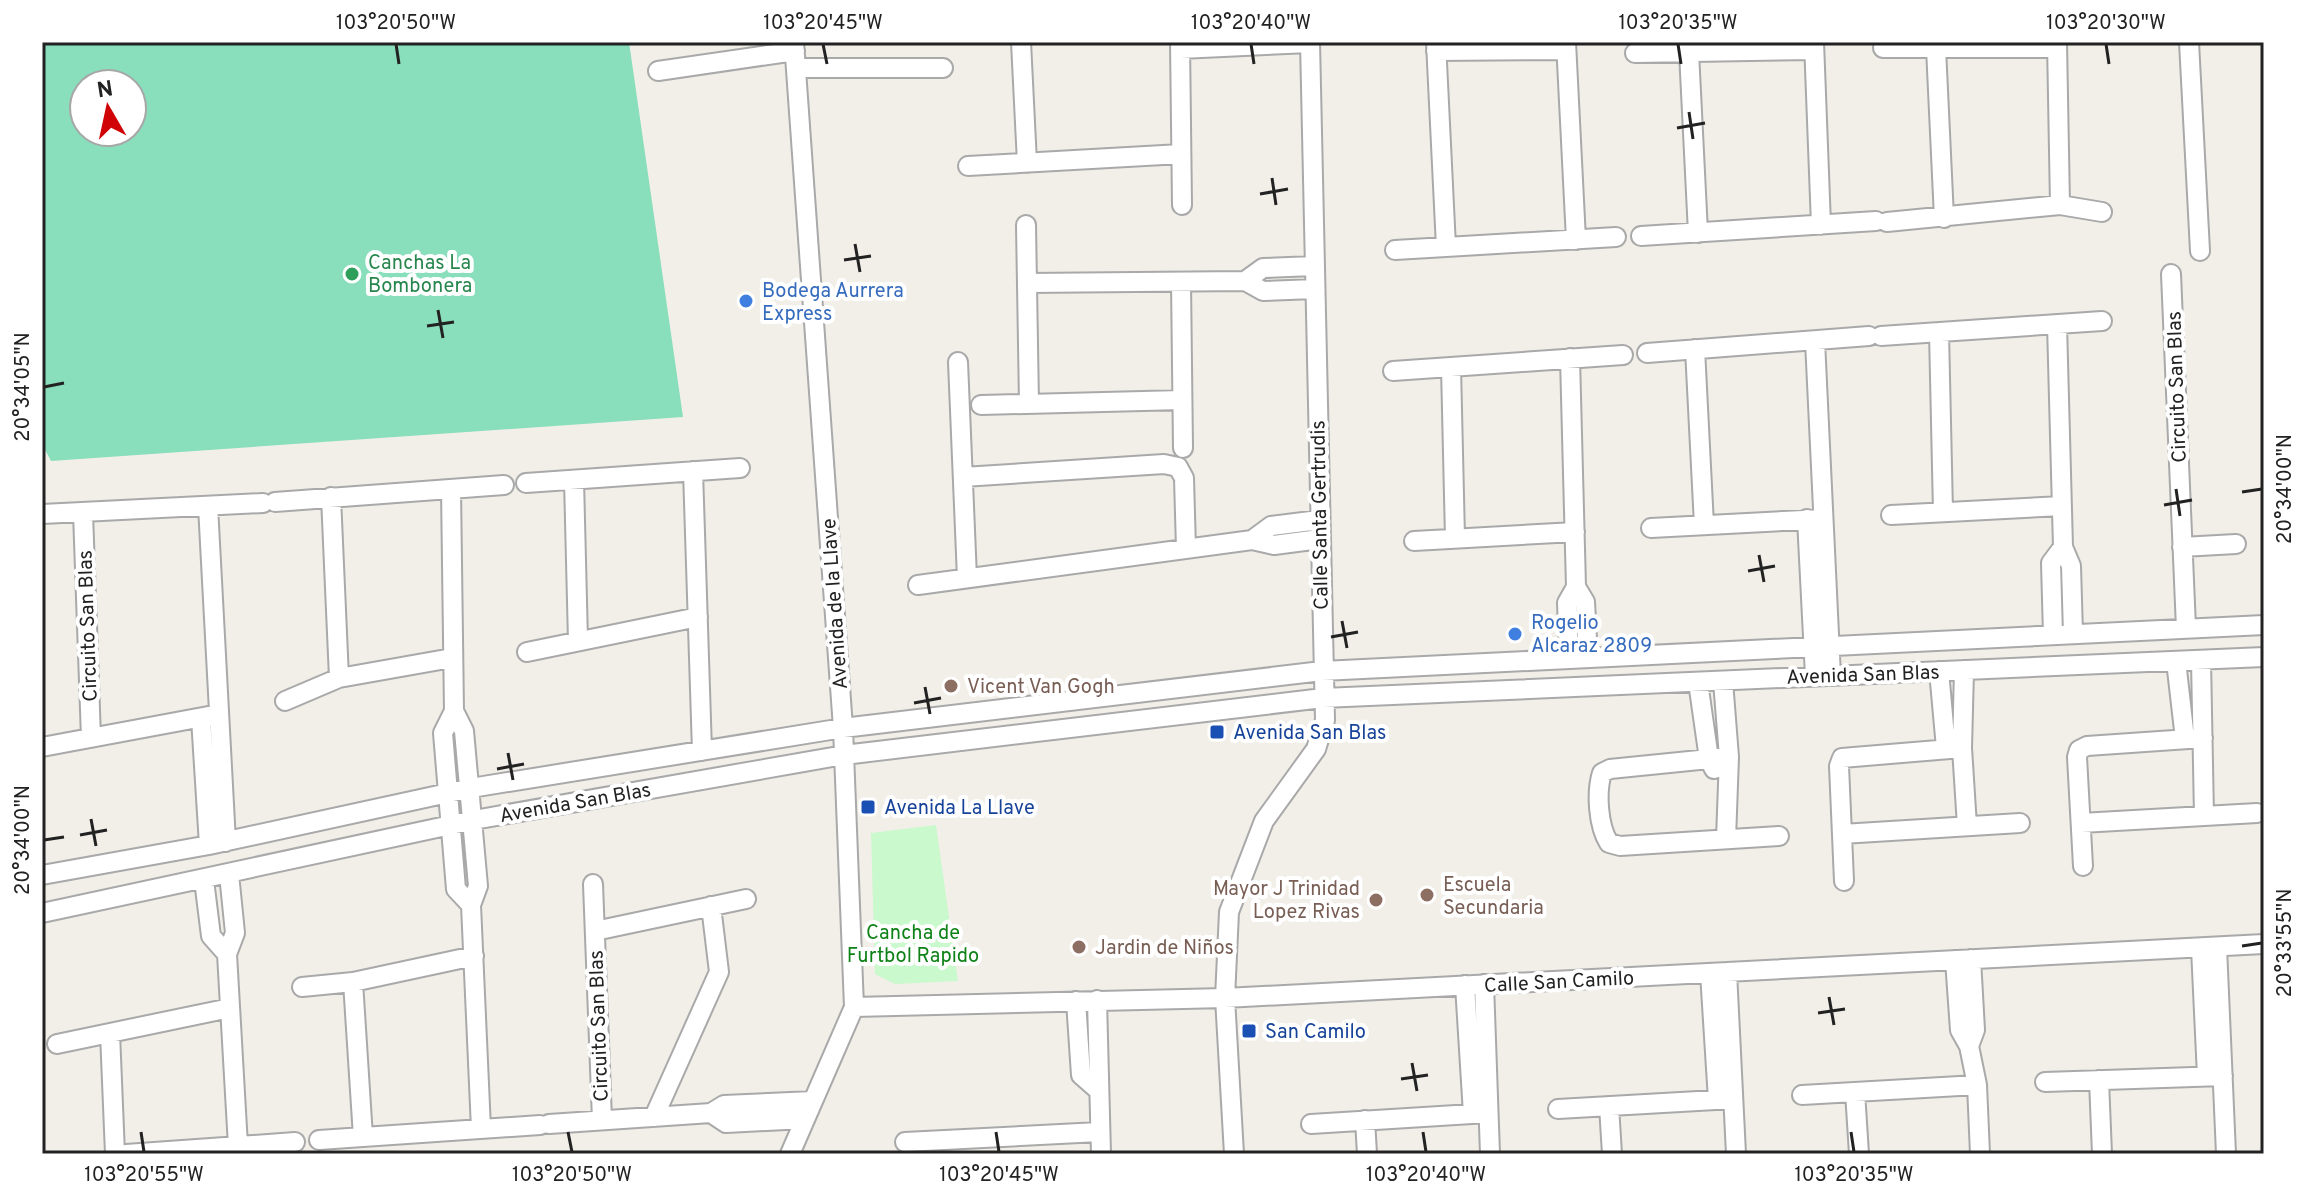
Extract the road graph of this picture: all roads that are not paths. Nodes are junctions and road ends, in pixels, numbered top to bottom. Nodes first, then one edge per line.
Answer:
1 (1021, 42) edge
2 (2189, 42) edge
3 (1310, 43) edge
4 (2033, 45) edge
5 (2057, 45) edge
6 (1180, 46) edge
7 (1456, 46) edge
8 (1566, 46) edge
9 (1793, 46) edge
10 (1814, 46) edge
11 (1436, 47) edge
12 (1883, 48) dead end
13 (1936, 48) junction
14 (1689, 52) junction
15 (1635, 53) dead end
16 (795, 54) edge
17 (943, 68) dead end
18 (658, 71) dead end
19 (1181, 154) junction
20 (1027, 163) junction
21 (968, 166) dead end
22 (1182, 205) dead end
23 (2060, 205) junction
24 (2102, 212) dead end
25 (1944, 218) junction
26 (1026, 225) dead end
27 (1821, 225) junction
28 (1698, 233) junction
29 (1641, 236) dead end
30 (1616, 237) dead end
31 (1576, 240) junction
32 (1446, 247) junction
33 (1395, 250) dead end
34 (2200, 251) dead end
35 (1314, 266) junction
36 (2171, 274) dead end
37 (1245, 281) junction
38 (1181, 282) junction
39 (1027, 283) junction
40 (1314, 289) junction
41 (2102, 321) dead end
42 (2057, 324) junction
43 (1939, 332) junction
44 (1815, 341) junction
45 (1695, 349) junction
46 (1647, 353) dead end
47 (1623, 355) dead end
48 (1570, 358) junction
49 (958, 362) dead end
50 (1451, 367) junction
51 (1393, 371) dead end
52 (1182, 400) junction
53 (1029, 404) junction
54 (981, 405) dead end
55 (1183, 448) dead end
56 (740, 468) dead end
57 (693, 471) junction
58 (963, 477) junction
59 (574, 480) junction
60 (526, 483) dead end
61 (504, 485) dead end
62 (451, 489) junction
63 (331, 497) junction
64 (208, 506) junction
65 (2062, 506) junction
66 (1943, 512) junction
67 (83, 513) junction
68 (42, 514) edge
69 (1891, 515) dead end
70 (1815, 519) junction
71 (1319, 520) junction
72 (1704, 525) junction
73 (1651, 528) dead end
74 (1575, 532) junction
75 (1455, 538) junction
76 (1320, 539) junction
77 (1252, 540) junction
78 (1414, 541) dead end
79 (2236, 544) dead end
80 (2063, 547) junction
81 (2182, 547) junction
82 (1186, 549) junction
83 (967, 578) junction
84 (918, 585) dead end
85 (1576, 587) junction
86 (698, 617) junction
87 (2264, 625) edge
88 (2186, 628) junction
89 (2073, 634) junction
90 (2053, 635) junction
91 (578, 641) junction
92 (1822, 646) junction
93 (527, 652) dead end
94 (1588, 657) junction
95 (2264, 657) edge
96 (452, 658) junction
97 (1569, 658) junction
98 (2201, 660) junction
99 (2176, 661) junction
100 (1964, 670) junction
101 (1322, 671) junction
102 (1939, 671) junction
103 (1823, 676) junction
104 (339, 678) junction
105 (1723, 681) junction
106 (1698, 682) junction
107 (1323, 698) junction
108 (285, 701) dead end
109 (454, 711) junction
110 (210, 716) junction
111 (843, 728) junction
112 (91, 738) junction
113 (2194, 738) junction
114 (42, 747) edge
115 (1954, 748) junction
116 (702, 751) junction
117 (844, 755) junction
118 (1729, 757) junction
119 (1709, 759) junction
120 (471, 788) junction
121 (1725, 788) junction
122 (451, 792) junction
123 (2257, 813) dead end
124 (2204, 816) junction
125 (474, 820) junction
126 (2020, 823) dead end
127 (2081, 823) junction
128 (452, 825) junction
129 (1967, 826) junction
130 (1842, 834) junction
131 (1779, 836) dead end
132 (1726, 839) junction
133 (218, 844) junction
134 (2083, 866) dead end
135 (73, 870) junction
136 (229, 874) junction
137 (42, 875) edge
138 (204, 880) junction
139 (1844, 881) dead end
140 (593, 884) dead end
141 (746, 899) dead end
142 (87, 901) junction
143 (471, 905) junction
144 (711, 906) junction
145 (42, 913) edge
146 (595, 931) junction
147 (2264, 944) edge
148 (2209, 947) junction
149 (227, 954) junction
150 (474, 956) junction
151 (1963, 960) junction
152 (1718, 972) junction
153 (353, 982) junction
154 (1474, 985) junction
155 (302, 987) dead end
156 (1225, 998) junction
157 (1097, 1000) junction
158 (1076, 1001) junction
159 (854, 1007) junction
160 (230, 1008) junction
161 (110, 1033) junction
162 (57, 1044) dead end
163 (2215, 1076) junction
164 (2099, 1080) junction
165 (2045, 1082) dead end
166 (1977, 1085) junction
167 (1097, 1089) junction
168 (1855, 1092) junction
169 (1802, 1095) dead end
170 (1725, 1100) junction
171 (813, 1101) junction
172 (1609, 1106) junction
173 (1558, 1109) dead end
174 (711, 1113) junction
175 (1481, 1114) junction
176 (654, 1117) junction
177 (805, 1119) junction
178 (602, 1120) junction
179 (1365, 1120) junction
180 (1311, 1124) dead end
181 (481, 1129) junction
182 (1099, 1132) junction
183 (363, 1137) junction
184 (319, 1140) dead end
185 (295, 1142) dead end
186 (905, 1142) dead end
187 (238, 1146) junction
188 (986, 1146) edge
189 (942, 1147) edge
190 (115, 1154) edge
191 (126, 1154) edge
192 (790, 1154) edge
193 (1101, 1154) edge
194 (1234, 1154) edge
195 (1367, 1154) edge
196 (1490, 1154) edge
197 (1612, 1154) edge
198 (1736, 1154) edge
199 (1859, 1154) edge
200 (1980, 1154) edge
201 (2102, 1154) edge
202 (2226, 1154) edge

1 - 20 street
2 - 34 street
3 - 6 street
3 - 35 street, Calle Santa Gertrudis
4 - 5 street
4 - 13 street
5 - 23 street
6 - 19 street
7 - 8 street
7 - 11 street
8 - 31 street
9 - 10 street
9 - 14 street
10 - 27 street
11 - 32 street
12 - 13 street
13 - 25 street
14 - 15 street
14 - 28 street
16 - 17 street
16 - 18 street
16 - 111 street, Avenida de la Llave
19 - 20 street
19 - 22 street
20 - 21 street
23 - 24 street
23 - 25 street
25 - 27 street
26 - 39 street
27 - 28 street
28 - 29 street
30 - 31 street
31 - 32 street
32 - 33 street
35 - 37 street
35 - 40 street, Calle Santa Gertrudis
36 - 81 street, Circuito San Blas
37 - 38 street
37 - 40 street
38 - 39 street
38 - 52 street
39 - 53 street
40 - 71 street, Calle Santa Gertrudis
41 - 42 street
42 - 43 street
42 - 65 street
43 - 44 street
43 - 66 street
44 - 45 street
44 - 70 street
45 - 46 street
45 - 72 street
47 - 48 street
48 - 50 street
48 - 74 street
49 - 58 street
50 - 51 street
50 - 75 street
52 - 53 street
52 - 55 street
53 - 54 street
56 - 57 street
57 - 59 street
57 - 86 street
58 - 82 street
58 - 83 street
59 - 60 street
59 - 91 street
61 - 62 street
62 - 63 street
62 - 96 street
63 - 64 street
63 - 104 street
64 - 67 street
64 - 110 street
65 - 66 street
65 - 80 street
66 - 69 street
67 - 68 street
67 - 112 street, Circuito San Blas
70 - 72 street
70 - 92 street
71 - 76 street, Calle Santa Gertrudis
71 - 77 street
72 - 73 street
74 - 75 street
74 - 85 street
75 - 78 street
76 - 77 street
76 - 101 street, Calle Santa Gertrudis
77 - 82 street
79 - 81 street
80 - 89 street
80 - 90 street
81 - 88 street, Circuito San Blas
82 - 83 street
83 - 84 street
85 - 94 street
85 - 97 street
86 - 91 street
86 - 116 street
87 - 88 street, Avenida San Blas
88 - 89 street, Avenida San Blas
89 - 90 street, Avenida San Blas
90 - 92 street, Avenida San Blas
91 - 93 street
92 - 94 street, Avenida San Blas
92 - 103 street
94 - 97 street, Avenida San Blas
95 - 98 street, Avenida San Blas
96 - 104 street
96 - 109 street
97 - 101 street, Avenida San Blas
98 - 99 street, Avenida San Blas
98 - 113 street
99 - 100 street, Avenida San Blas
99 - 113 street
100 - 102 street, Avenida San Blas
100 - 115 street
101 - 107 street, Calle Santa Gertrudis
101 - 111 street, Avenida San Blas
102 - 103 street, Avenida San Blas
102 - 115 street
103 - 105 street, Avenida San Blas
104 - 108 street
105 - 106 street, Avenida San Blas
105 - 118 street
106 - 107 street, Avenida San Blas
106 - 119 street
107 - 117 street, Avenida San Blas
107 - 156 street, Calle Santa Gertrudis
109 - 120 street
109 - 122 street
110 - 112 street
110 - 133 street
111 - 116 street, Avenida San Blas
111 - 117 street, Avenida de la Llave
112 - 114 street
113 - 124 street
113 - 127 street
115 - 129 street
115 - 130 street
116 - 120 street, Avenida San Blas
117 - 125 street, Avenida San Blas
117 - 159 street, Avenida de la Llave
118 - 119 street
118 - 121 street
119 - 121 street
119 - 132 street
120 - 122 street, Avenida San Blas
120 - 125 street
121 - 132 street
122 - 128 street
122 - 133 street, Avenida San Blas
123 - 124 street
124 - 127 street
125 - 128 street, Avenida San Blas
125 - 143 street
126 - 129 street
127 - 134 street
128 - 136 street, Avenida San Blas
128 - 143 street
129 - 130 street
130 - 139 street
131 - 132 street
133 - 135 street, Avenida San Blas
135 - 137 street, Avenida San Blas
135 - 142 street
136 - 138 street, Avenida San Blas
136 - 149 street
138 - 142 street, Avenida San Blas
138 - 149 street
140 - 146 street, Circuito San Blas
141 - 144 street, Circuito San Blas
142 - 145 street, Avenida San Blas
143 - 150 street
144 - 146 street, Circuito San Blas
144 - 176 street
146 - 178 street, Circuito San Blas
147 - 148 street, Calle San Camilo
148 - 151 street, Calle San Camilo
148 - 163 street
149 - 160 street
150 - 153 street
150 - 181 street
151 - 152 street, Calle San Camilo
151 - 166 street
152 - 154 street, Calle San Camilo
152 - 170 street
153 - 155 street
153 - 183 street
154 - 156 street, Calle San Camilo
154 - 175 street
156 - 157 street, Calle San Camilo
156 - 194 street, Calle Santa Gertrudis
157 - 158 street, Calle San Camilo
157 - 167 street
158 - 159 street, Calle San Camilo
158 - 167 street
159 - 171 street, Avenida de la Llave
160 - 161 street
160 - 187 street
161 - 162 street
161 - 190 street
163 - 164 street
163 - 202 street
164 - 165 street
164 - 201 street
166 - 168 street
166 - 200 street
167 - 182 street
168 - 169 street
168 - 199 street
170 - 172 street
170 - 198 street
171 - 174 street, Circuito San Blas
171 - 177 street, Avenida de la Llave
172 - 173 street
172 - 197 street
174 - 176 street, Circuito San Blas
174 - 177 street, Circuito San Blas
175 - 179 street
175 - 196 street
176 - 178 street, Circuito San Blas
177 - 192 street, Avenida de la Llave
178 - 181 street, Circuito San Blas
179 - 180 street
179 - 195 street
181 - 183 street, Circuito San Blas
182 - 188 street
182 - 193 street
183 - 184 street, Circuito San Blas
185 - 187 street
186 - 189 street
187 - 191 street
188 - 189 street

